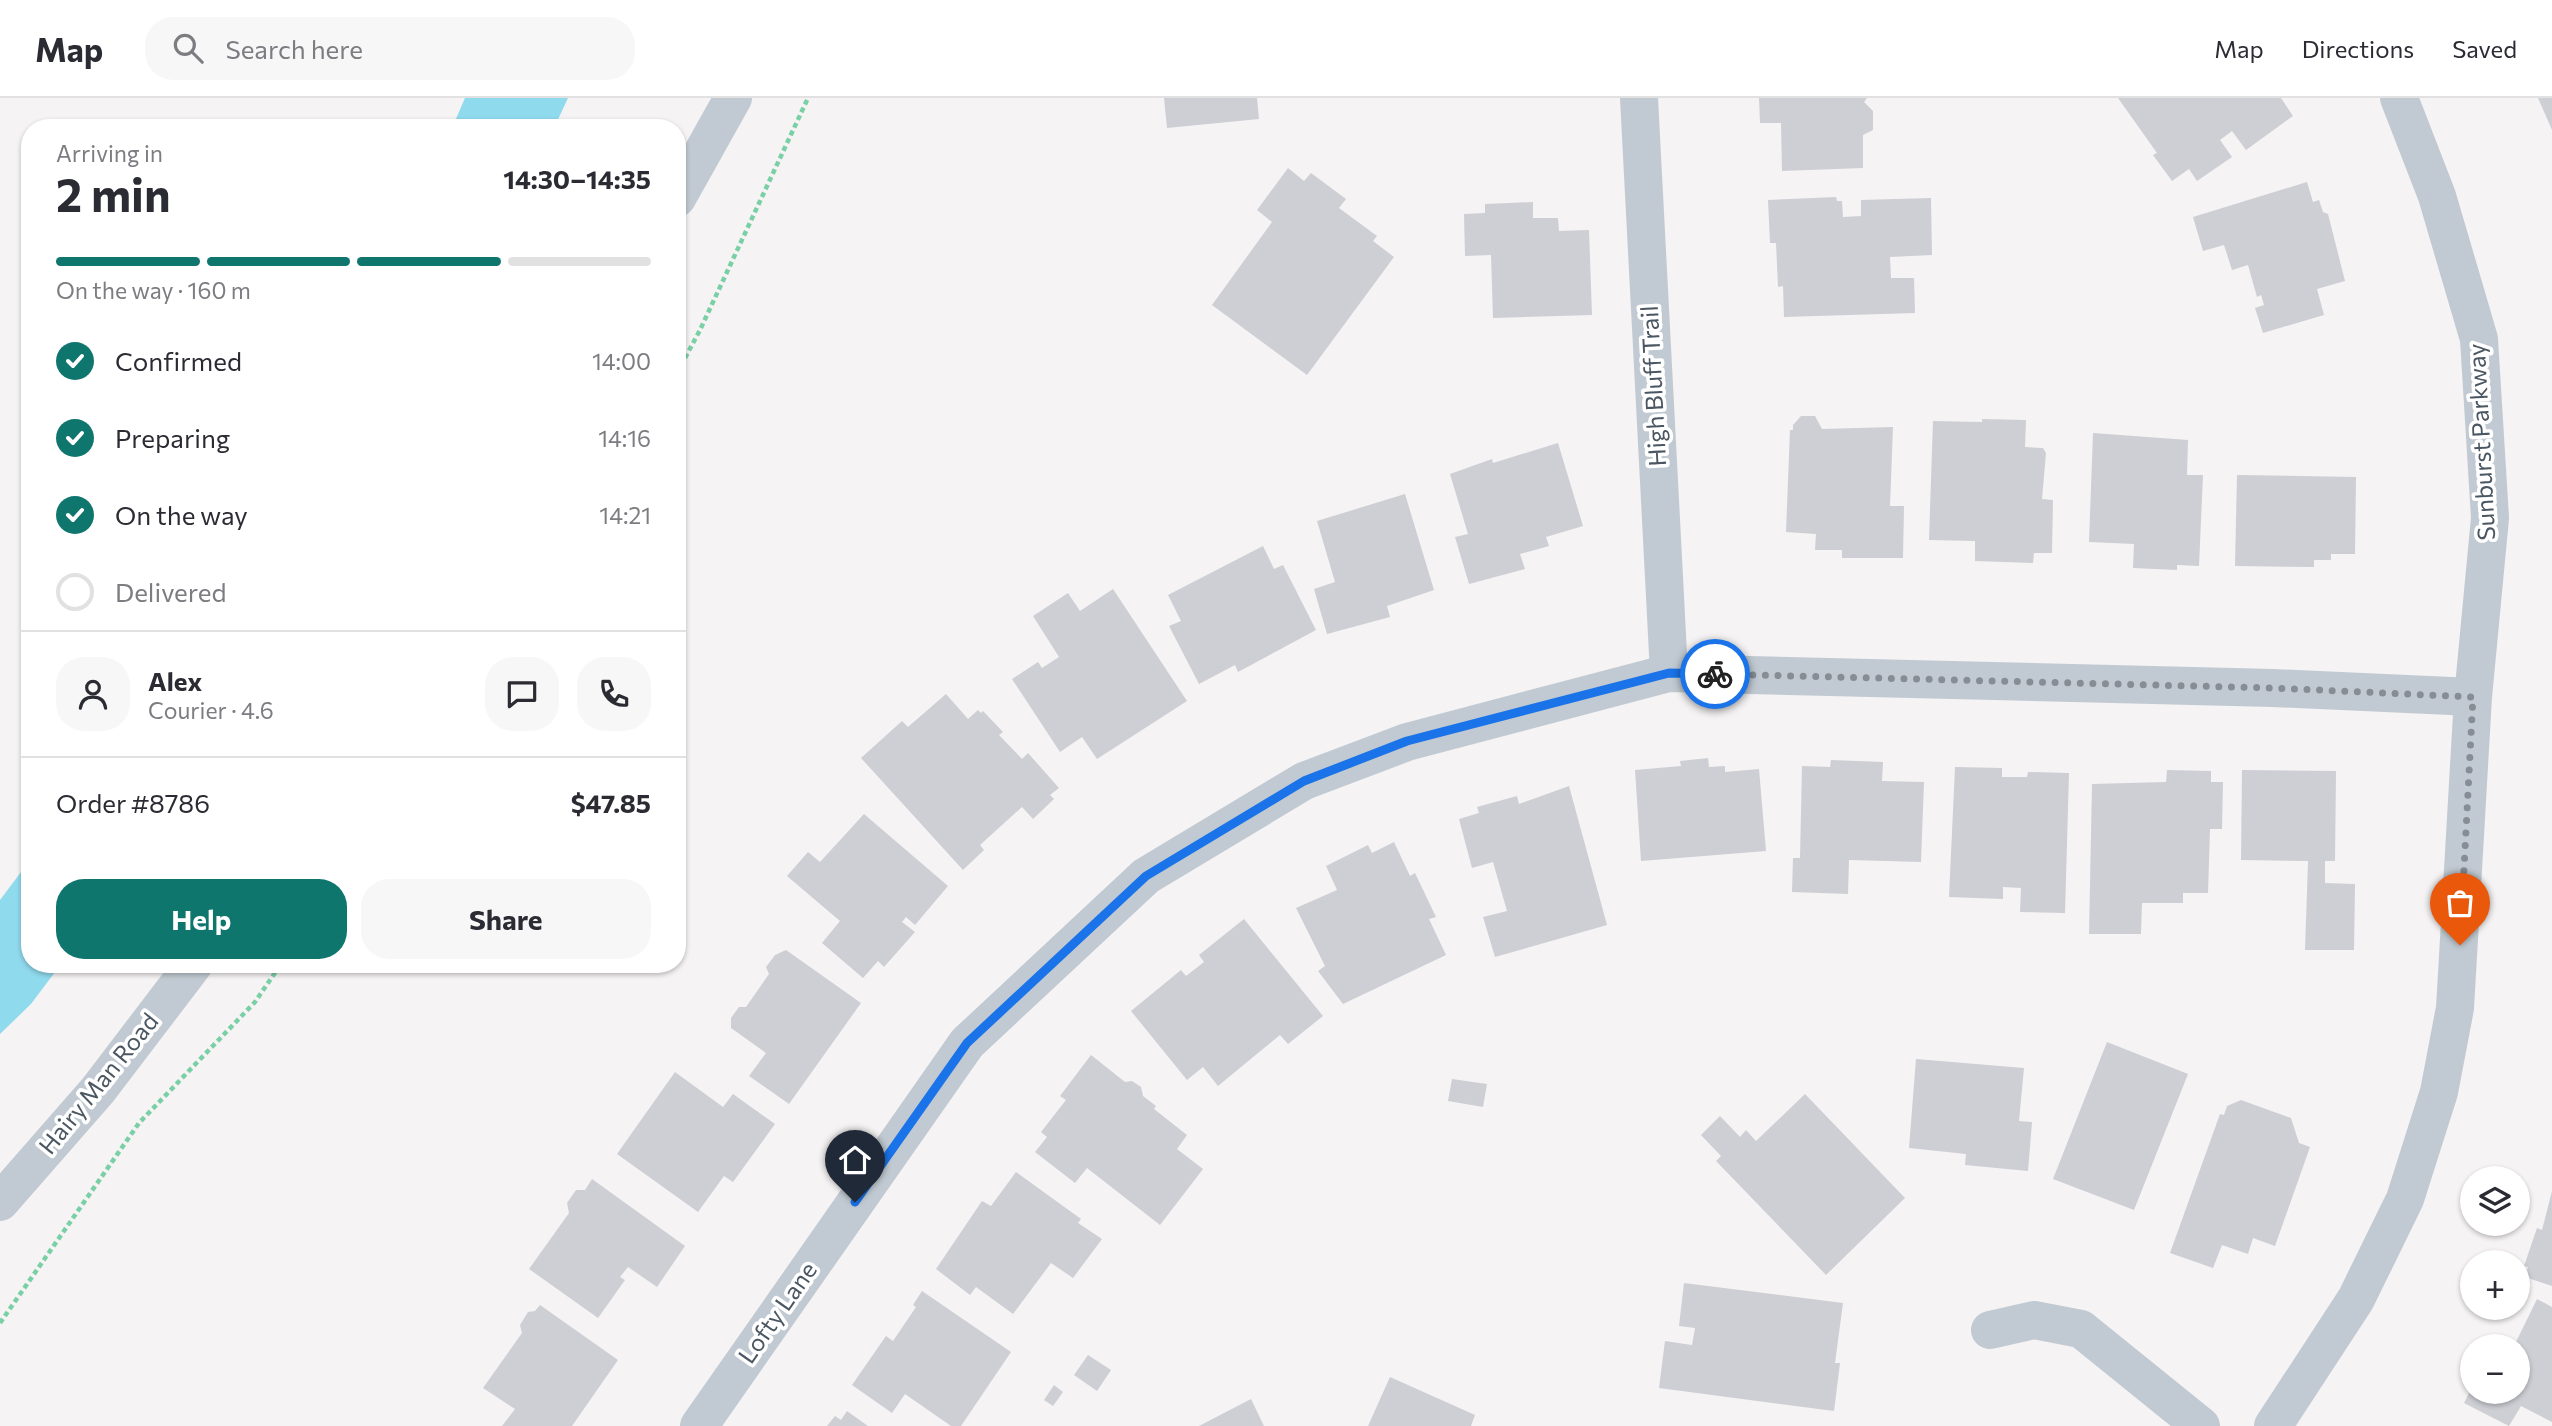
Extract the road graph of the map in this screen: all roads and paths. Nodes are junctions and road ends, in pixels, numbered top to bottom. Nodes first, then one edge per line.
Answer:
1 (733, 98) edge
2 (808, 98) edge
3 (1639, 98) edge
4 (2399, 98) edge
5 (686, 182) edge
6 (686, 356) edge
7 (1669, 673) junction
8 (2473, 697) junction
9 (187, 973) edge
10 (275, 973) edge
11 (0, 1202) edge
12 (0, 1323) edge
13 (1990, 1330) dead end
14 (699, 1426) edge
15 (2201, 1426) edge
16 (2273, 1426) edge

1 - 5 street
2 - 6 path
3 - 7 street, High Bluff Trail
4 - 8 street, Sunburst Parkway
7 - 8 street, Lofty Lane
7 - 14 street, Lofty Lane
8 - 16 street, Sunburst Parkway
9 - 11 street, Hairy Man Road
10 - 12 path
13 - 15 street

